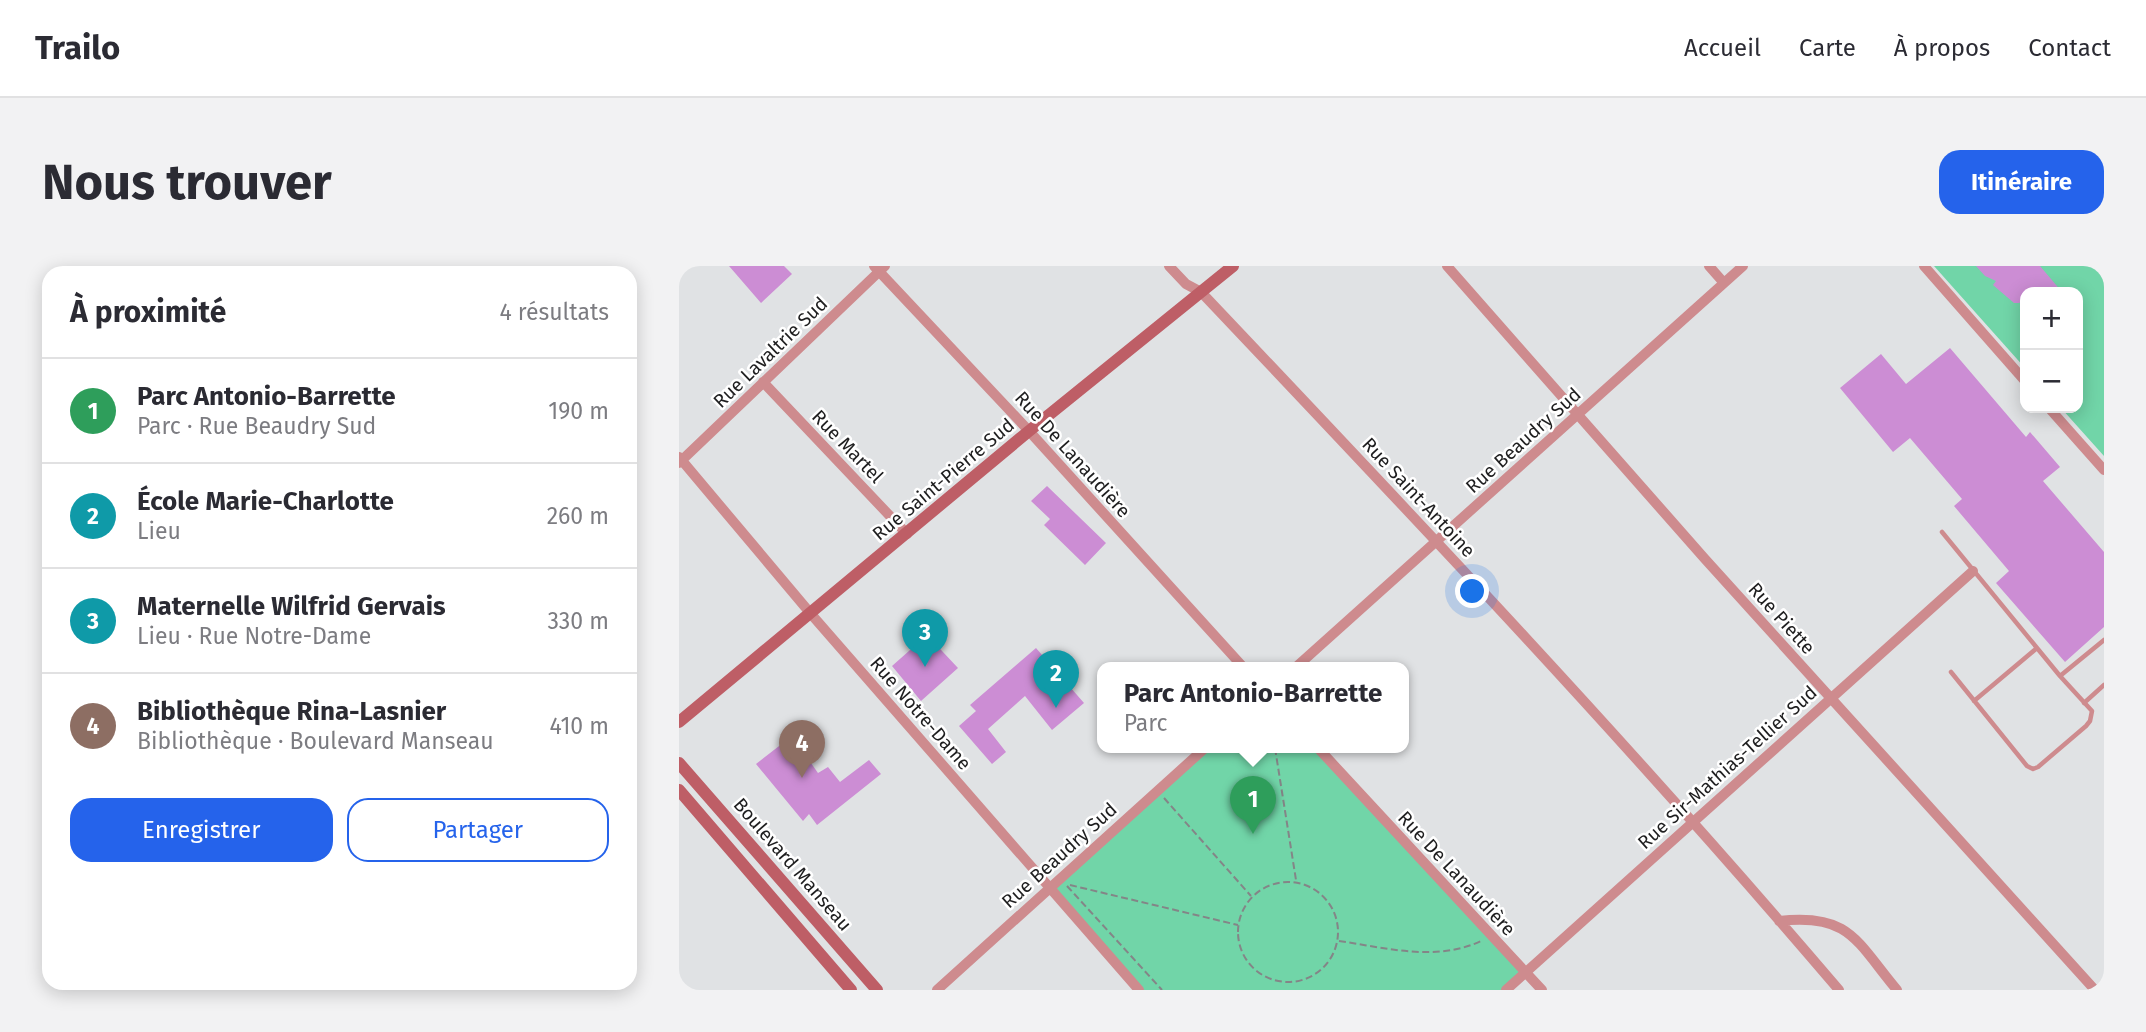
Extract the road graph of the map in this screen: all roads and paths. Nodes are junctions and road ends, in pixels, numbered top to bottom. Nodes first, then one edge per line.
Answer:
1 (1169, 266) edge
2 (1233, 266) edge
3 (1447, 266) edge
4 (1709, 266) edge
5 (1743, 266) edge
6 (1923, 266) edge
7 (879, 268) edge
8 (1724, 283) junction
9 (1201, 292) junction
10 (2020, 375) edge
11 (763, 383) junction
12 (2053, 413) edge
13 (1578, 414) junction
14 (1029, 431) junction
15 (680, 460) edge
16 (2104, 470) edge
17 (1942, 532) dead end
18 (907, 534) junction
19 (1437, 540) junction
20 (1973, 571) junction
21 (811, 614) junction
22 (2104, 640) edge
23 (2037, 648) junction
24 (1239, 662) edge
25 (1302, 662) edge
26 (1951, 673) dead end
27 (2060, 676) junction
28 (2104, 685) edge
29 (1831, 697) junction
30 (1974, 701) junction
31 (2084, 703) junction
32 (679, 722) edge
33 (1199, 753) edge
34 (1276, 753) edge
35 (1323, 753) edge
36 (679, 763) edge
37 (679, 790) edge
38 (1157, 791) junction
39 (1692, 822) junction
40 (1296, 881) junction
41 (1048, 888) junction
42 (1252, 896) junction
43 (1779, 921) junction
44 (1238, 925) junction
45 (1492, 936) junction
46 (1338, 941) junction
47 (1526, 972) junction
48 (1289, 983) junction
49 (849, 988) edge
50 (877, 990) edge
51 (937, 990) edge
52 (1139, 990) edge
53 (1162, 990) edge
54 (1289, 990) edge
55 (1506, 990) edge
56 (1542, 990) edge
57 (1839, 990) edge
58 (1897, 990) edge
59 (2095, 990) edge

1 - 9 street, Rue Saint-Antoine
2 - 9 street, Rue Saint-Pierre Sud
3 - 13 street, Rue Piette
4 - 8 street
5 - 8 street, Rue Beaudry Sud
6 - 10 street
7 - 11 street, Rue Lavaltrie Sud
7 - 14 street, Rue De Lanaudière
8 - 13 street, Rue Beaudry Sud
9 - 14 street, Rue Saint-Pierre Sud
9 - 19 street, Rue Saint-Antoine
11 - 15 street, Rue Lavaltrie Sud
11 - 18 street, Rue Martel
12 - 16 street
13 - 19 street, Rue Beaudry Sud
13 - 29 street, Rue Piette
14 - 18 street, Rue Saint-Pierre Sud
14 - 24 street, Rue De Lanaudière
15 - 21 street, Rue Notre-Dame
17 - 20 lane
18 - 21 street, Rue Saint-Pierre Sud
19 - 25 street, Rue Beaudry Sud
19 - 39 street, Rue Saint-Antoine
20 - 23 lane
20 - 29 street, Rue Sir-Mathias-Tellier Sud
21 - 32 street, Rue Saint-Pierre Sud
21 - 41 street, Rue Notre-Dame
22 - 27 lane
23 - 27 lane
23 - 30 lane
26 - 30 lane
27 - 31 lane
28 - 31 lane
29 - 39 street, Rue Sir-Mathias-Tellier Sud
29 - 59 street, Rue Piette
30 - 31 lane
33 - 38 street, Rue Beaudry Sud
34 - 40 path
35 - 45 street, Rue De Lanaudière
36 - 50 street, Boulevard Manseau
37 - 49 street, Boulevard Manseau
38 - 41 street, Rue Beaudry Sud
38 - 42 path
39 - 43 street, Rue Saint-Antoine
39 - 47 street, Rue Sir-Mathias-Tellier Sud
40 - 42 path
40 - 46 path
41 - 51 street, Rue Beaudry Sud
41 - 52 street, Rue Notre-Dame
42 - 44 path
43 - 57 street, Rue Saint-Antoine
43 - 58 street
44 - 48 path
44 - 53 path
45 - 46 path
45 - 47 street, Rue De Lanaudière
46 - 48 path
47 - 55 street, Rue Sir-Mathias-Tellier Sud
47 - 56 street, Rue De Lanaudière
48 - 54 path

